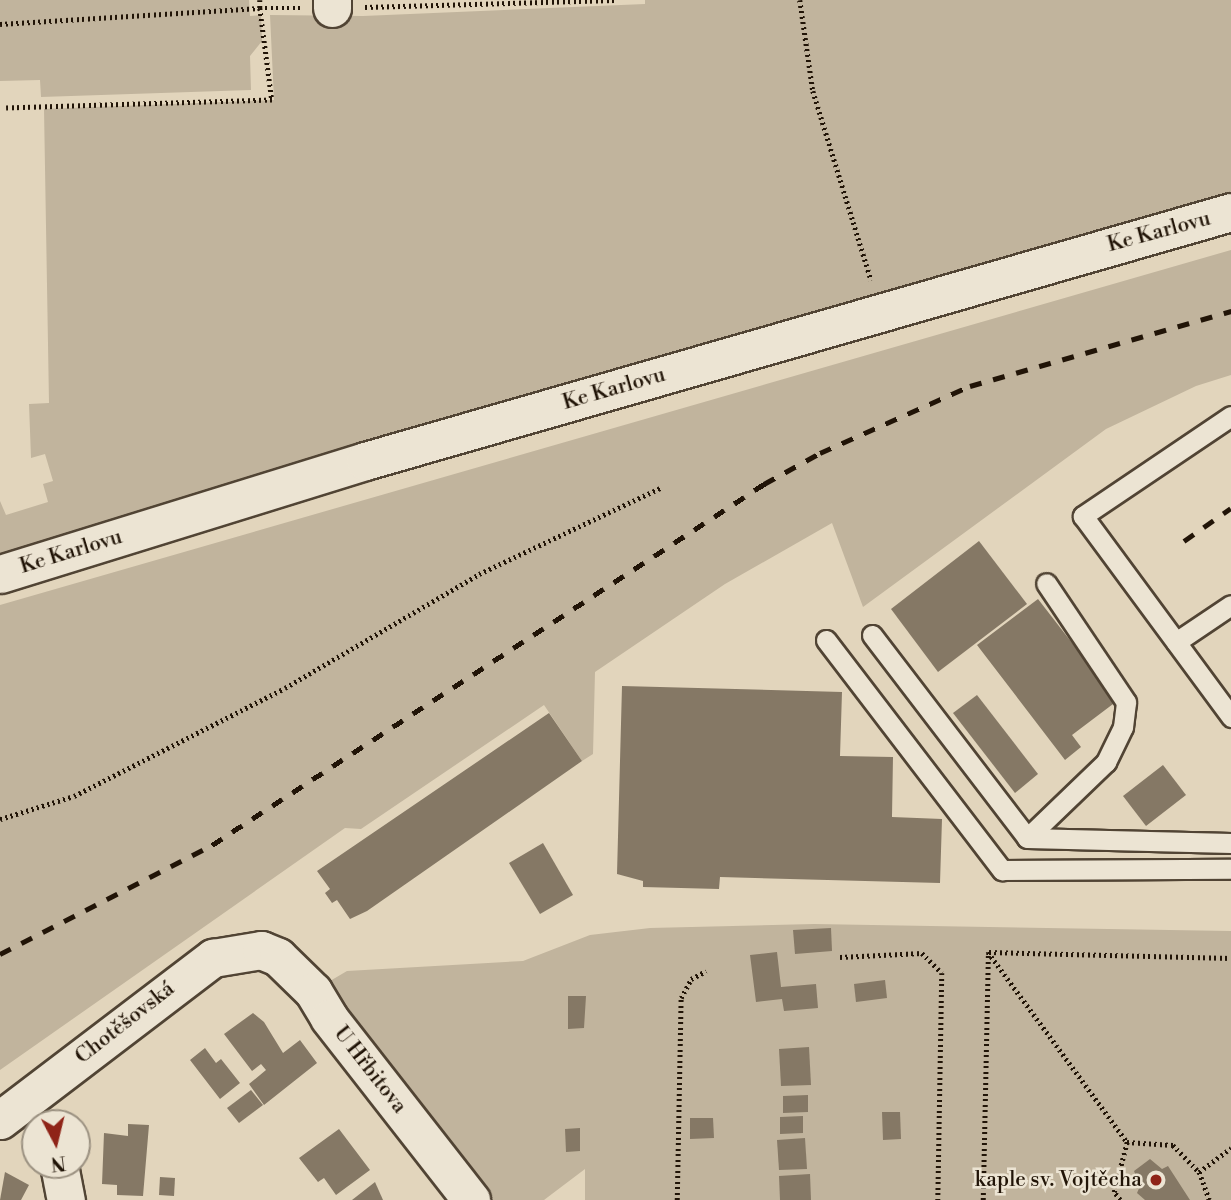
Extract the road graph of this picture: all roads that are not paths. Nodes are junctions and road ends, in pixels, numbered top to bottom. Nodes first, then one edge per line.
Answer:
1 (1231, 212) edge
2 (1231, 416) edge
3 (0, 574) edge
4 (1046, 583) dead end
5 (1231, 605) edge
6 (872, 635) dead end
7 (826, 640) dead end
8 (1176, 642) junction
9 (1231, 718) edge
10 (1027, 838) junction
11 (1231, 843) edge
12 (1231, 869) edge
13 (261, 950) joint
14 (18, 1118) edge
15 (62, 1179) edge
16 (66, 1200) edge
17 (471, 1200) edge

1 - 3 street, Ke Karlovu
2 - 8 lane
4 - 10 lane
5 - 8 lane
6 - 10 lane
7 - 12 lane
8 - 9 lane
10 - 11 lane
13 - 14 street, Chotěšovská
13 - 17 street, U Hřbitova
15 - 16 street

